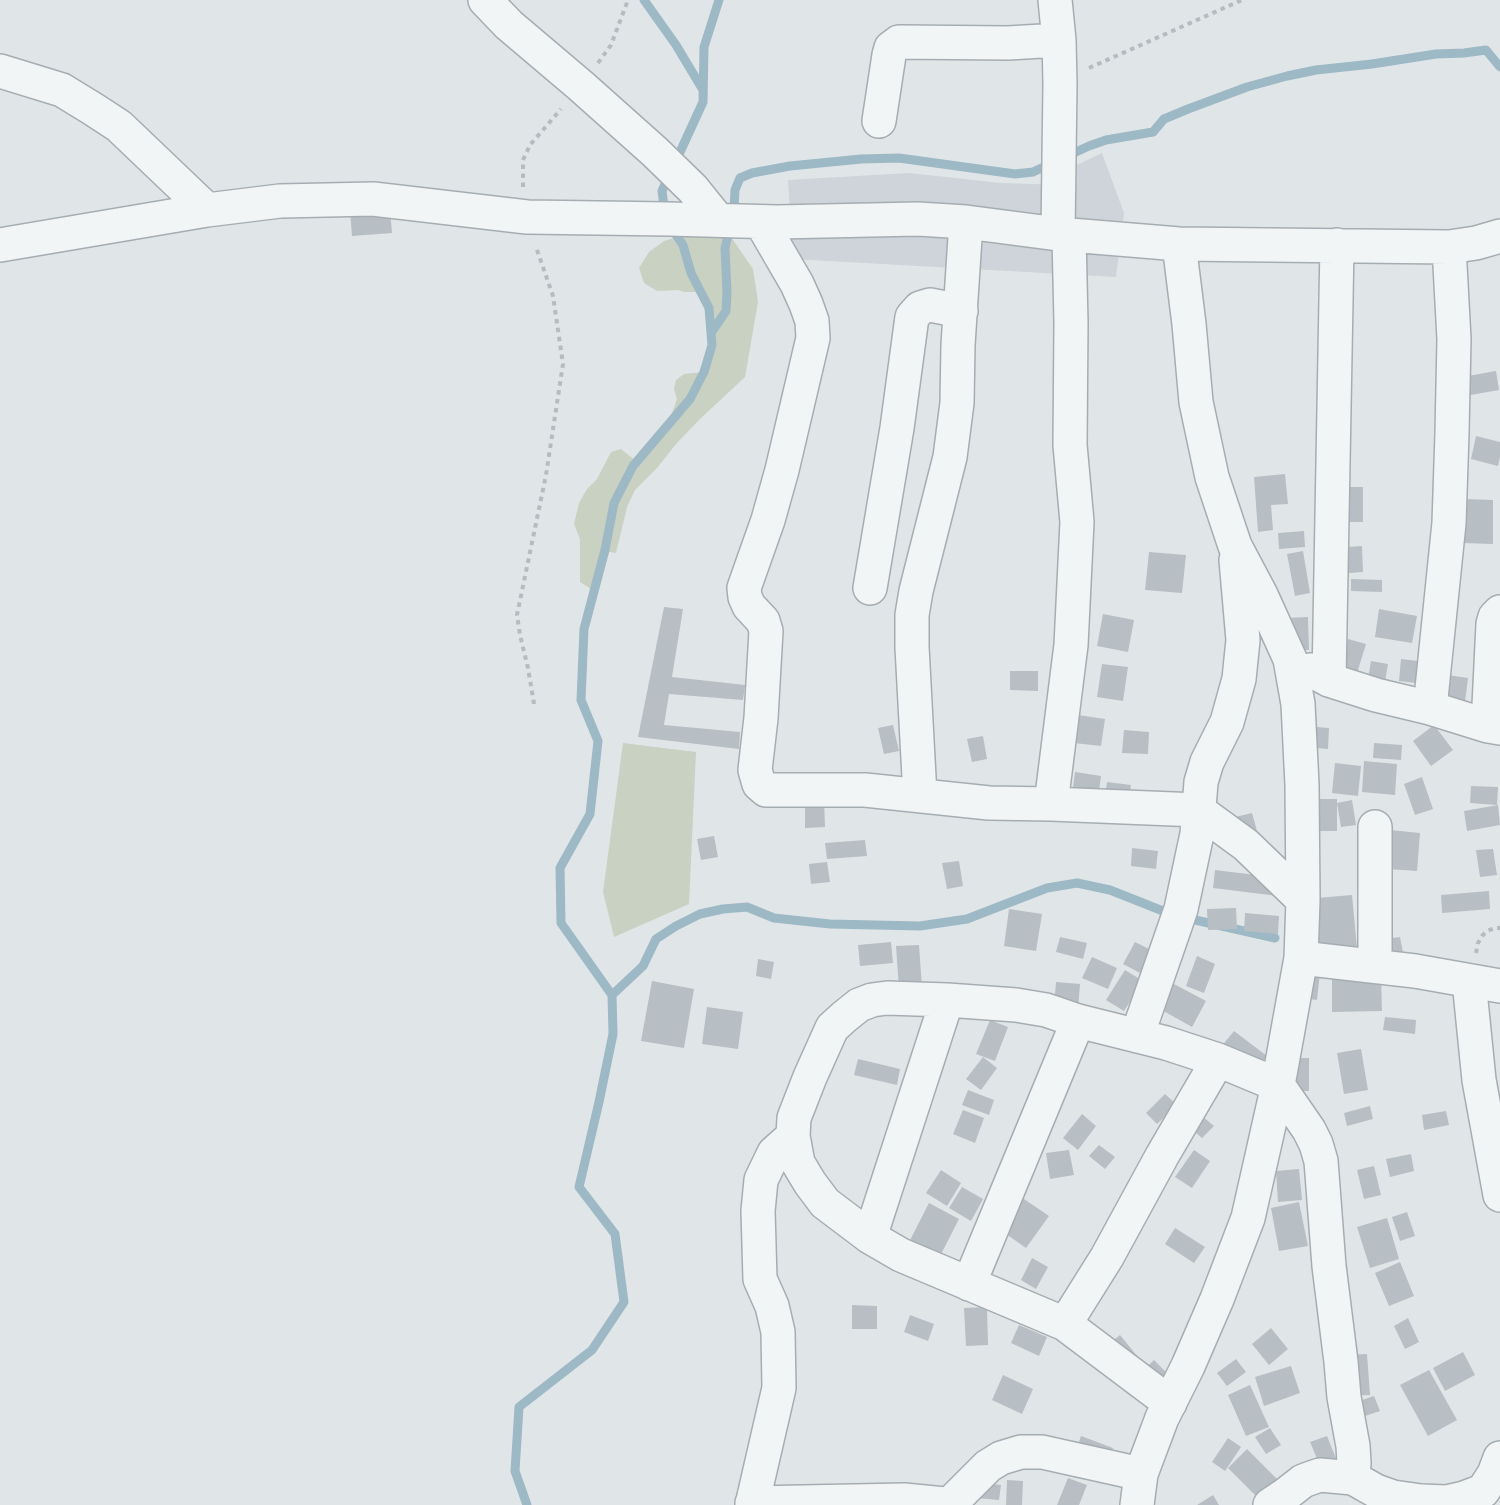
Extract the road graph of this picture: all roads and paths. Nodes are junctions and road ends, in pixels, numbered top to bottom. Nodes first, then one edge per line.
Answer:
1 (485, 0) edge
2 (628, 0) edge
3 (1055, 0) edge
4 (1242, 0) edge
5 (1059, 40) junction
6 (0, 71) edge
7 (1060, 84) junction
8 (581, 86) junction
9 (879, 121) dead end
10 (207, 210) junction
11 (527, 218) junction
12 (718, 220) junction
13 (761, 222) junction
14 (966, 222) junction
15 (1063, 235) junction
16 (1500, 236) edge
17 (1179, 244) junction
18 (0, 245) edge
19 (1337, 245) junction
20 (1449, 247) junction
21 (961, 311) junction
22 (1235, 546) junction
23 (870, 588) dead end
24 (1500, 612) edge
25 (1290, 659) junction
26 (1329, 680) junction
27 (534, 704) dead end
28 (1430, 708) junction
29 (1494, 727) edge
30 (920, 796) junction
31 (1052, 804) junction
32 (1198, 810) junction
33 (1375, 827) dead end
34 (1303, 900) junction
35 (1301, 958) junction
36 (1375, 966) junction
37 (1484, 984) edge
38 (947, 1000) junction
39 (1078, 1022) junction
40 (1137, 1036) junction
41 (1218, 1060) junction
42 (1278, 1085) junction
43 (792, 1136) junction
44 (1500, 1186) edge
45 (870, 1237) junction
46 (969, 1284) junction
47 (1065, 1324) junction
48 (1170, 1403) junction
49 (1500, 1458) edge
50 (1353, 1478) junction
51 (1139, 1489) edge
52 (1491, 1497) edge
53 (849, 1503) edge
54 (752, 1504) edge
55 (953, 1504) edge
56 (1270, 1505) edge

1 - 8 street
2 - 8 path
3 - 5 street
4 - 7 path
5 - 7 street
5 - 9 street
6 - 10 street
7 - 15 street
8 - 11 path
8 - 12 street
10 - 11 street
10 - 18 street
11 - 12 street
11 - 27 path
12 - 13 street
13 - 14 street
13 - 30 street
14 - 15 street
14 - 21 street
15 - 17 street
15 - 31 street
16 - 20 street
17 - 19 street
17 - 22 street
19 - 20 street
19 - 26 street
20 - 28 street
21 - 23 street
21 - 30 street
22 - 25 street
22 - 32 street
24 - 29 street
25 - 26 street
25 - 34 street
26 - 28 street
28 - 29 street
30 - 31 street
31 - 32 street
32 - 34 street
32 - 40 street
33 - 36 street
34 - 35 street
35 - 36 street
35 - 42 street
36 - 37 street
37 - 44 street
38 - 39 street
38 - 43 street
38 - 45 street
39 - 40 street
39 - 46 street
40 - 41 street
41 - 42 street
41 - 47 street
42 - 48 street
42 - 50 street
43 - 45 street
43 - 54 street
45 - 46 street
46 - 47 street
47 - 48 street
48 - 51 street
49 - 52 street
50 - 52 street
50 - 56 street
51 - 55 street
53 - 54 street
53 - 55 street

